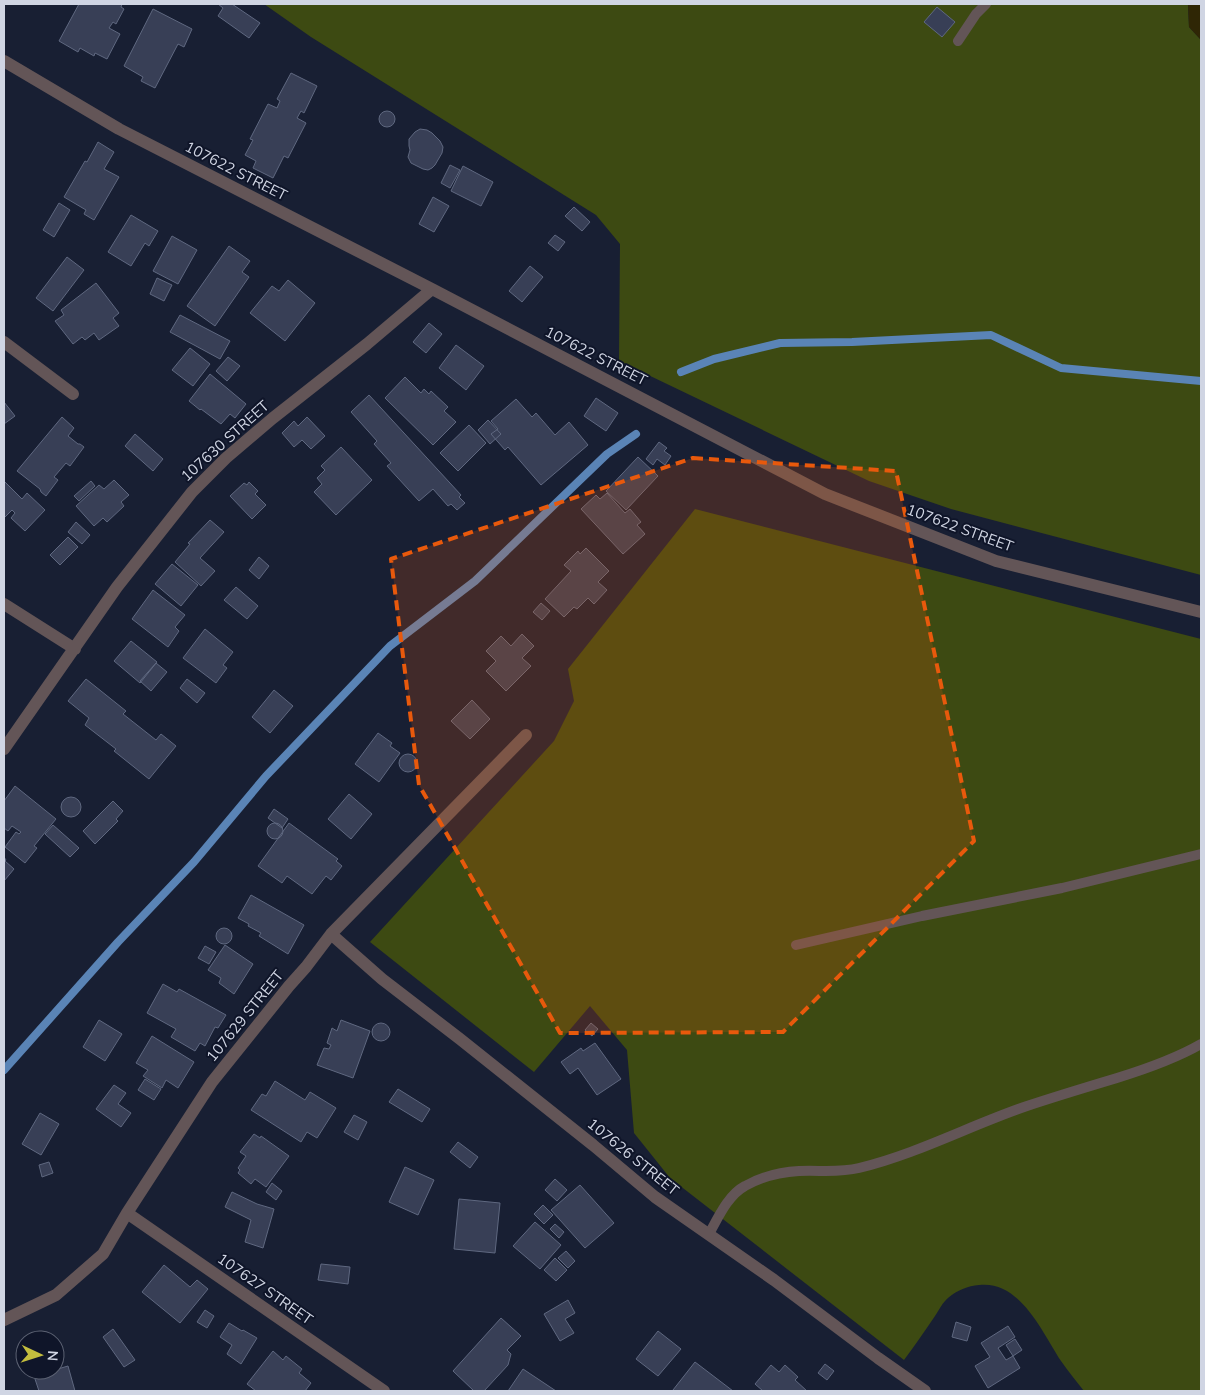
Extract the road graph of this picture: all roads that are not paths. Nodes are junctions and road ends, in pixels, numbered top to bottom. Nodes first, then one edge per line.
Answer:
1 (986, 4) edge
2 (958, 41) dead end
3 (4, 61) edge
4 (432, 289) junction
5 (4, 342) edge
6 (73, 394) dead end
7 (4, 604) edge
8 (1201, 612) edge
9 (75, 649) junction
10 (526, 735) dead end
11 (4, 748) edge
12 (1201, 854) edge
13 (331, 934) junction
14 (796, 945) dead end
15 (1201, 1044) edge
16 (127, 1213) junction
17 (709, 1234) junction
18 (4, 1320) edge
19 (384, 1391) edge
20 (925, 1391) edge

1 - 2 lane
3 - 4 street, 107622 STREET
4 - 8 street, 107622 STREET
4 - 9 street, 107630 STREET
5 - 6 street
7 - 9 street
9 - 11 street, 107630 STREET
10 - 13 street, 107629 STREET
12 - 14 lane
13 - 16 street, 107629 STREET
13 - 17 street, 107626 STREET
15 - 17 lane
16 - 18 street, 107629 STREET
16 - 19 street, 107627 STREET
17 - 20 street, 107626 STREET

